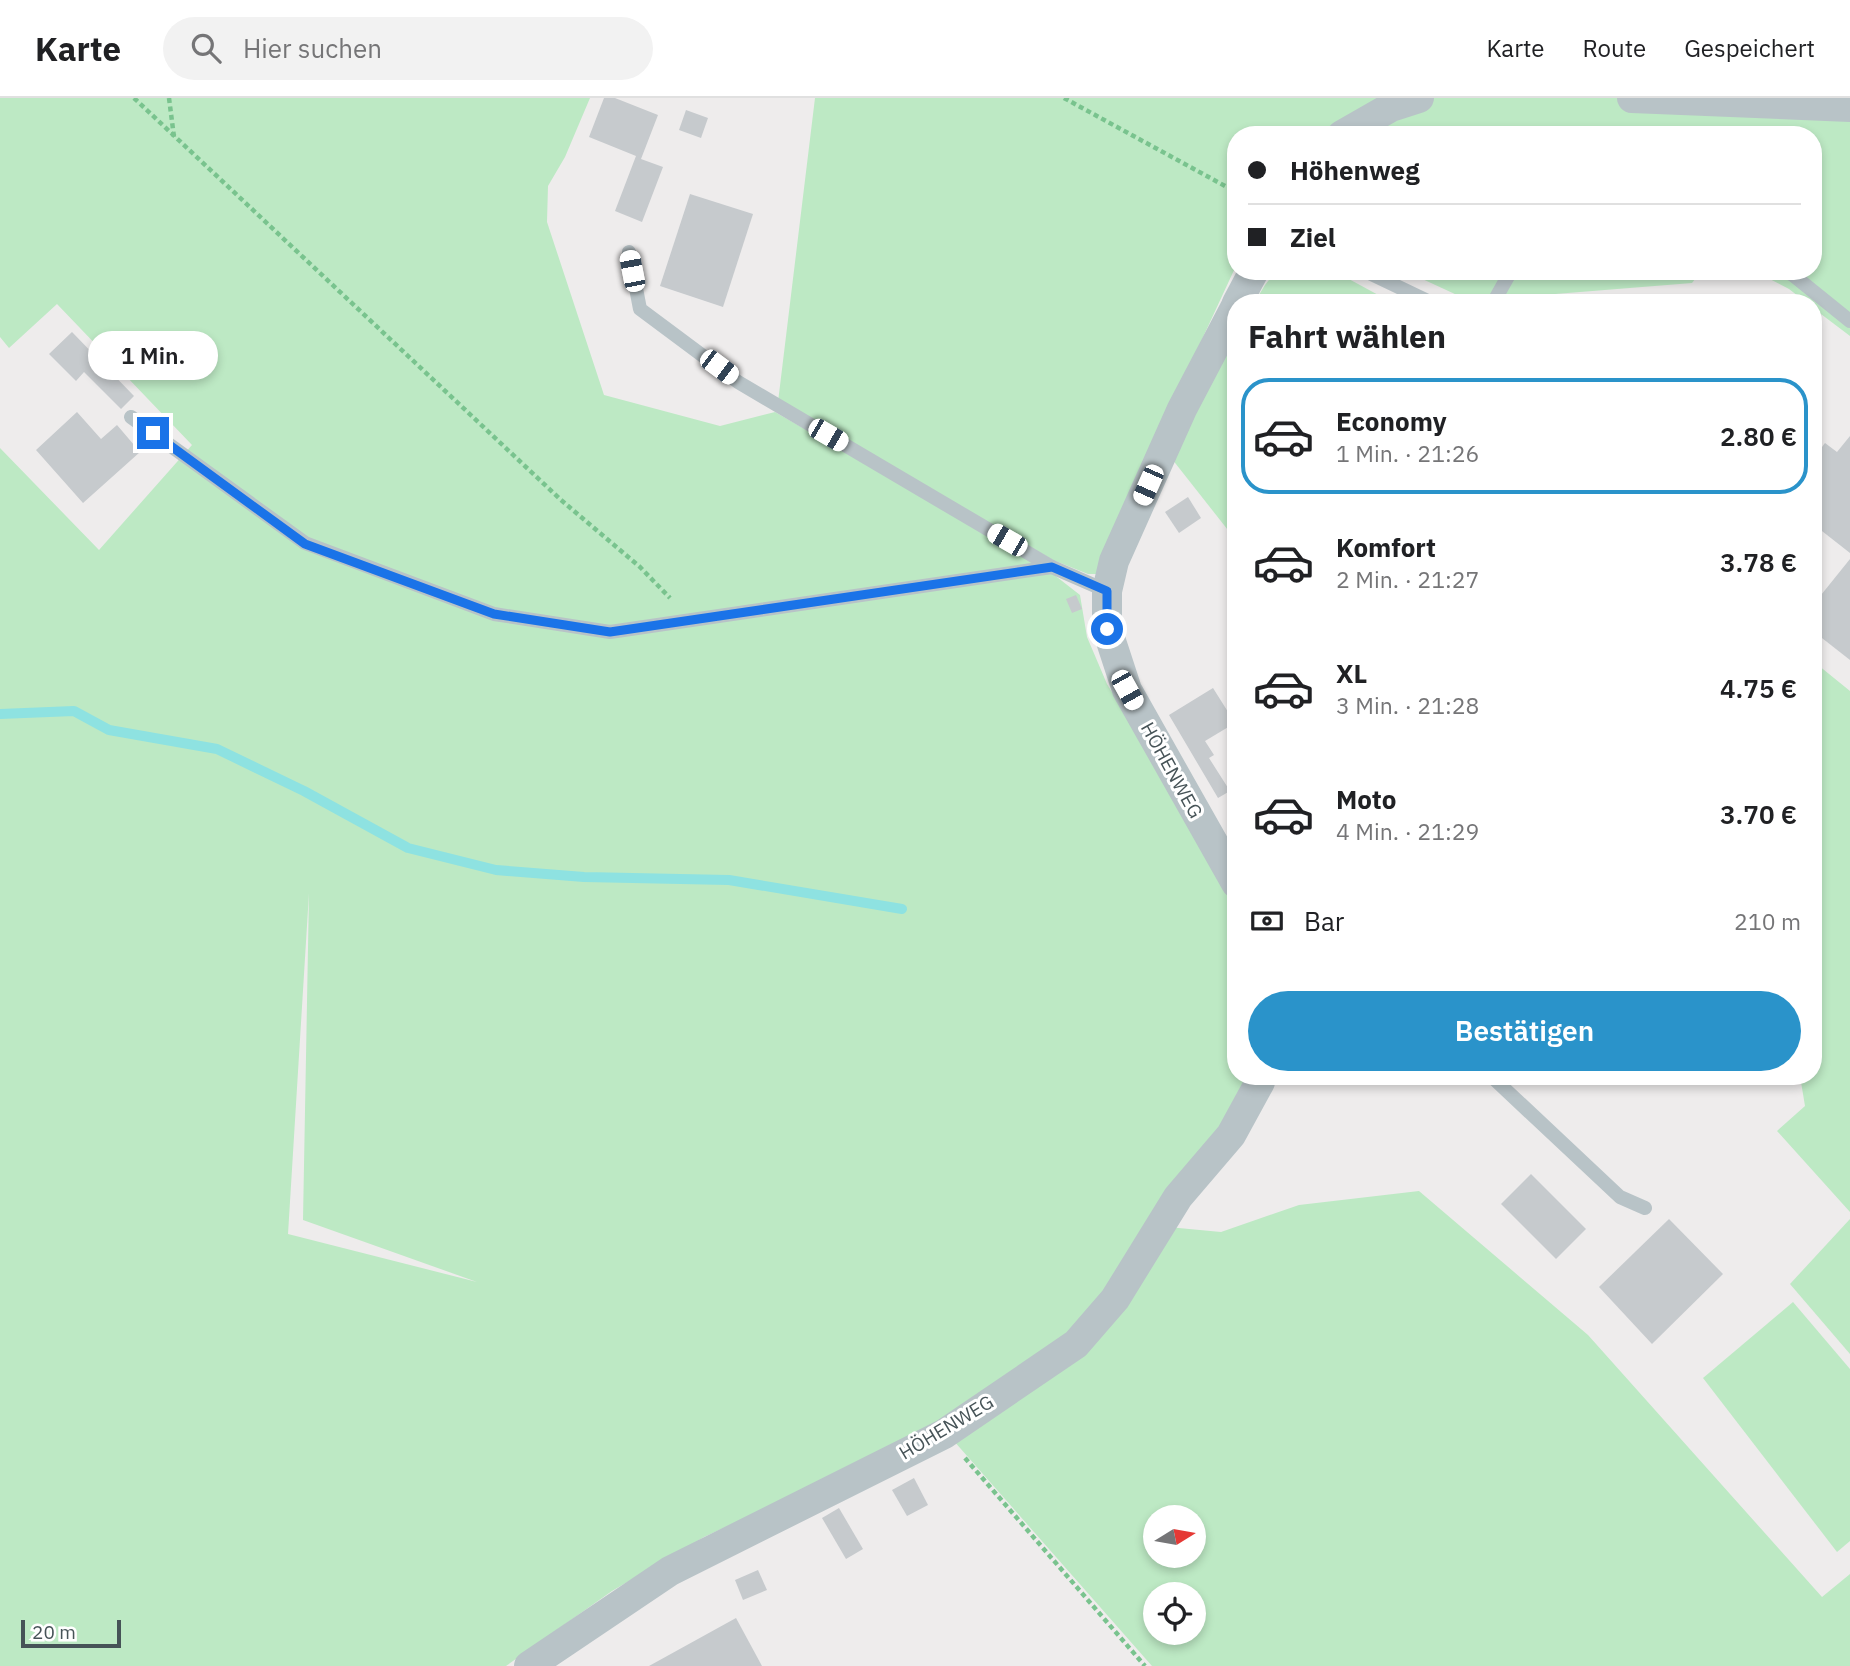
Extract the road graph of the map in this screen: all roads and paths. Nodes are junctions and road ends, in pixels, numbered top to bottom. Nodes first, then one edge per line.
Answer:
1 (134, 98) edge
2 (169, 98) edge
3 (1064, 98) edge
4 (1419, 98) edge
5 (1632, 98) edge
6 (1850, 107) edge
7 (1358, 126) edge
8 (174, 137) junction
9 (1227, 187) edge
10 (629, 252) dead end
11 (1384, 280) edge
12 (1799, 280) edge
13 (1413, 294) edge
14 (1817, 294) edge
15 (1822, 298) edge
16 (1850, 321) edge
17 (1227, 322) edge
18 (131, 417) dead end
19 (1052, 567) junction
20 (1107, 591) junction
21 (693, 621) junction
22 (1227, 867) edge
23 (1258, 1085) edge
24 (1501, 1085) edge
25 (1645, 1208) dead end
26 (944, 1434) junction
27 (529, 1666) edge
28 (1145, 1666) edge

1 - 8 path
2 - 8 path
3 - 9 path
4 - 7 street
5 - 6 street
8 - 21 path
10 - 19 lane
11 - 13 lane
12 - 14 lane
15 - 16 lane
17 - 20 street, HÖHENWEG
18 - 21 lane
19 - 20 lane
19 - 21 lane
20 - 22 street, HÖHENWEG
23 - 26 street, HÖHENWEG
24 - 25 lane
26 - 27 street, HÖHENWEG
26 - 28 path

